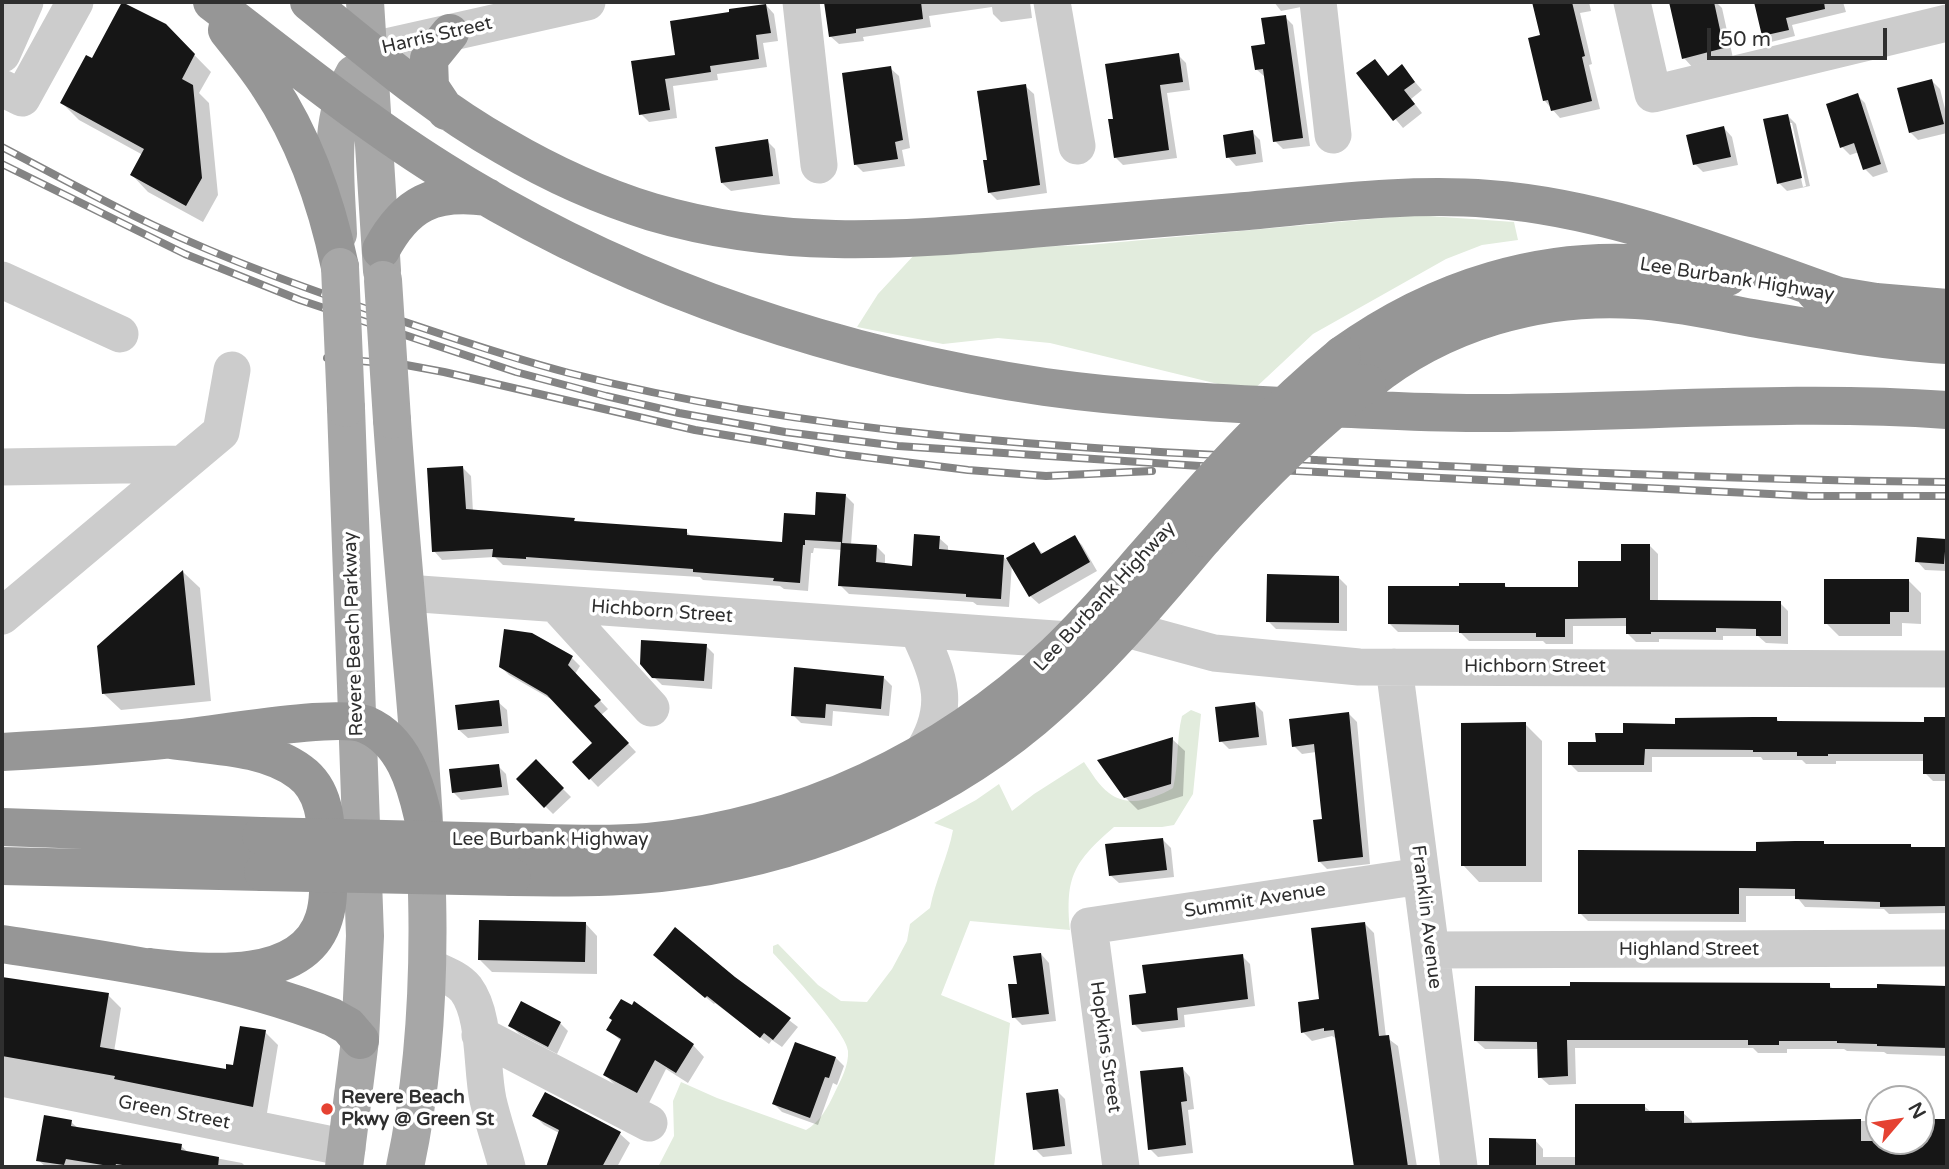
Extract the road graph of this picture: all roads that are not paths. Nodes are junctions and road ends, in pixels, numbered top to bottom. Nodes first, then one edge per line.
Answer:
1 (25, 2) edge
2 (75, 2) edge
3 (203, 2) edge
4 (212, 2) edge
5 (309, 2) edge
6 (365, 2) edge
7 (587, 2) edge
8 (802, 2) edge
9 (1052, 2) edge
10 (1318, 2) edge
11 (1632, 2) edge
12 (1947, 23) edge
13 (450, 33) junction
14 (368, 51) junction
15 (2, 54) edge
16 (2, 88) edge
17 (342, 100) junction
18 (446, 111) junction
19 (373, 124) junction
20 (1333, 135) dead end
21 (1077, 146) dead end
22 (819, 165) dead end
23 (487, 197) junction
24 (382, 265) junction
25 (340, 267) junction
26 (2, 280) edge
27 (1947, 294) edge
28 (1839, 296) junction
29 (1896, 304) junction
30 (1947, 308) edge
31 (1821, 330) junction
32 (120, 334) dead end
33 (1947, 345) edge
34 (1947, 359) edge
35 (1355, 369) junction
36 (232, 370) dead end
37 (1947, 410) edge
38 (182, 464) junction
39 (2, 467) edge
40 (406, 593) junction
41 (556, 604) junction
42 (2, 616) edge
43 (1126, 629) junction
44 (918, 631) junction
45 (1069, 640) junction
46 (1394, 667) junction
47 (1947, 669) edge
48 (650, 708) dead end
49 (356, 722) junction
50 (172, 740) junction
51 (2, 752) edge
52 (921, 755) junction
53 (424, 817) junction
54 (2, 827) edge
55 (262, 854) junction
56 (511, 860) junction
57 (2, 866) edge
58 (1421, 876) junction
59 (1089, 926) joint
60 (2, 944) edge
61 (1947, 948) edge
62 (1431, 950) junction
63 (149, 967) junction
64 (429, 967) junction
65 (480, 1035) junction
66 (360, 1040) junction
67 (2, 1078) edge
68 (649, 1123) dead end
69 (345, 1158) edge
70 (405, 1167) edge
71 (507, 1167) edge
72 (1121, 1167) edge
73 (1459, 1167) edge

1 - 15 street
2 - 16 street
3 - 25 highway
4 - 17 highway
5 - 14 highway
6 - 14 main road
7 - 13 street, Harris Street
8 - 22 street
9 - 21 street
10 - 20 street
11 - 12 street
13 - 14 street, Harris Street
13 - 18 highway
14 - 17 main road, Revere Beach Parkway
14 - 18 highway
14 - 19 main road
17 - 19 highway
17 - 25 main road, Revere Beach Parkway
18 - 28 highway
19 - 23 highway
19 - 24 main road
23 - 24 highway
23 - 37 highway
24 - 40 main road, bridge
25 - 49 main road, Revere Beach Parkway, bridge
26 - 32 street
27 - 29 highway
28 - 29 highway, Lee Burbank Highway
28 - 35 highway, Lee Burbank Highway
29 - 30 highway, Lee Burbank Highway
31 - 33 highway, Lee Burbank Highway
31 - 34 highway
31 - 35 highway, Lee Burbank Highway
35 - 43 highway, Lee Burbank Highway, bridge
35 - 45 highway, Lee Burbank Highway, bridge
36 - 38 street
38 - 39 street
38 - 42 street
40 - 41 street, Hichborn Street
40 - 53 main road
41 - 44 street, Hichborn Street
41 - 48 street
43 - 46 street, Hichborn Street
43 - 56 highway, Lee Burbank Highway
44 - 45 street, Hichborn Street
44 - 52 street
45 - 52 highway, Lee Burbank Highway
46 - 47 street, Hichborn Street
46 - 58 street, Franklin Avenue
49 - 50 highway
49 - 53 highway
49 - 66 main road, Revere Beach Parkway
50 - 51 highway
50 - 63 highway
52 - 56 highway, Lee Burbank Highway
53 - 64 main road
54 - 55 highway, Lee Burbank Highway
55 - 56 highway, Lee Burbank Highway, bridge
55 - 57 highway, Lee Burbank Highway
58 - 59 street, Summit Avenue
58 - 62 street, Franklin Avenue
59 - 72 street, Hopkins Street
60 - 63 highway
61 - 62 street, Highland Street
62 - 73 street, Franklin Avenue
63 - 66 highway
64 - 65 street
64 - 70 main road
65 - 68 street
65 - 71 street
66 - 69 main road, Revere Beach Parkway
67 - 69 street, Green Street

